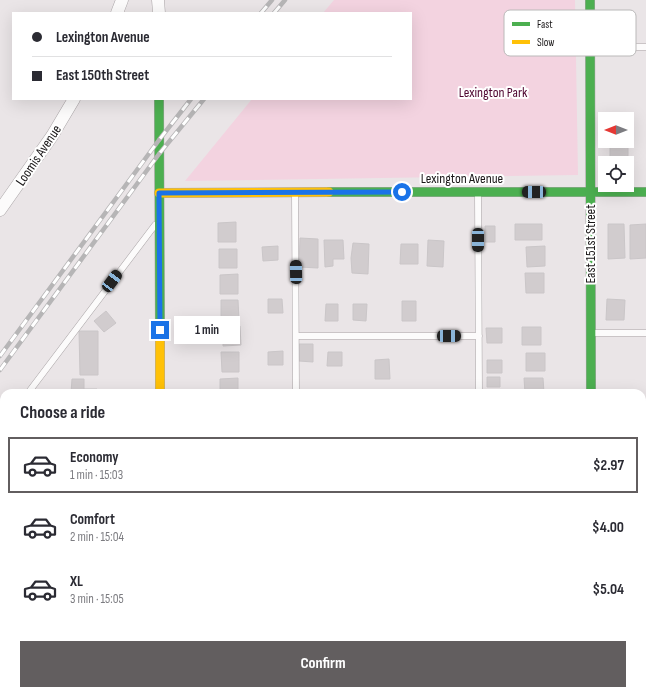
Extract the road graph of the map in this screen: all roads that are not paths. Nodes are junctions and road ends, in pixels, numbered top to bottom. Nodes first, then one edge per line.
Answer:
1 (122, 0) edge
2 (158, 0) edge
3 (117, 12) edge
4 (158, 12) edge
5 (590, 56) edge
6 (73, 100) edge
7 (159, 100) edge
8 (294, 192) junction
9 (478, 192) junction
10 (590, 192) junction
11 (646, 192) edge
12 (159, 193) junction
13 (0, 210) edge
14 (159, 219) junction
15 (590, 333) junction
16 (646, 333) edge
17 (296, 336) junction
18 (479, 336) junction
19 (31, 389) edge
20 (160, 389) edge
21 (296, 389) edge
22 (479, 389) edge
23 (591, 389) edge

1 - 3 street
2 - 4 street
5 - 10 street, East 151st Street
6 - 13 street, Loomis Avenue
7 - 12 street
8 - 9 street, Lexington Avenue
8 - 12 street, Lexington Avenue
8 - 17 lane
9 - 10 street, Lexington Avenue
9 - 18 lane
10 - 11 street, Lexington Avenue
10 - 15 street, East 151st Street
12 - 14 street
14 - 19 lane
14 - 20 street
15 - 16 lane
15 - 23 street, East 151st Street
17 - 18 lane
17 - 21 lane
18 - 22 lane

